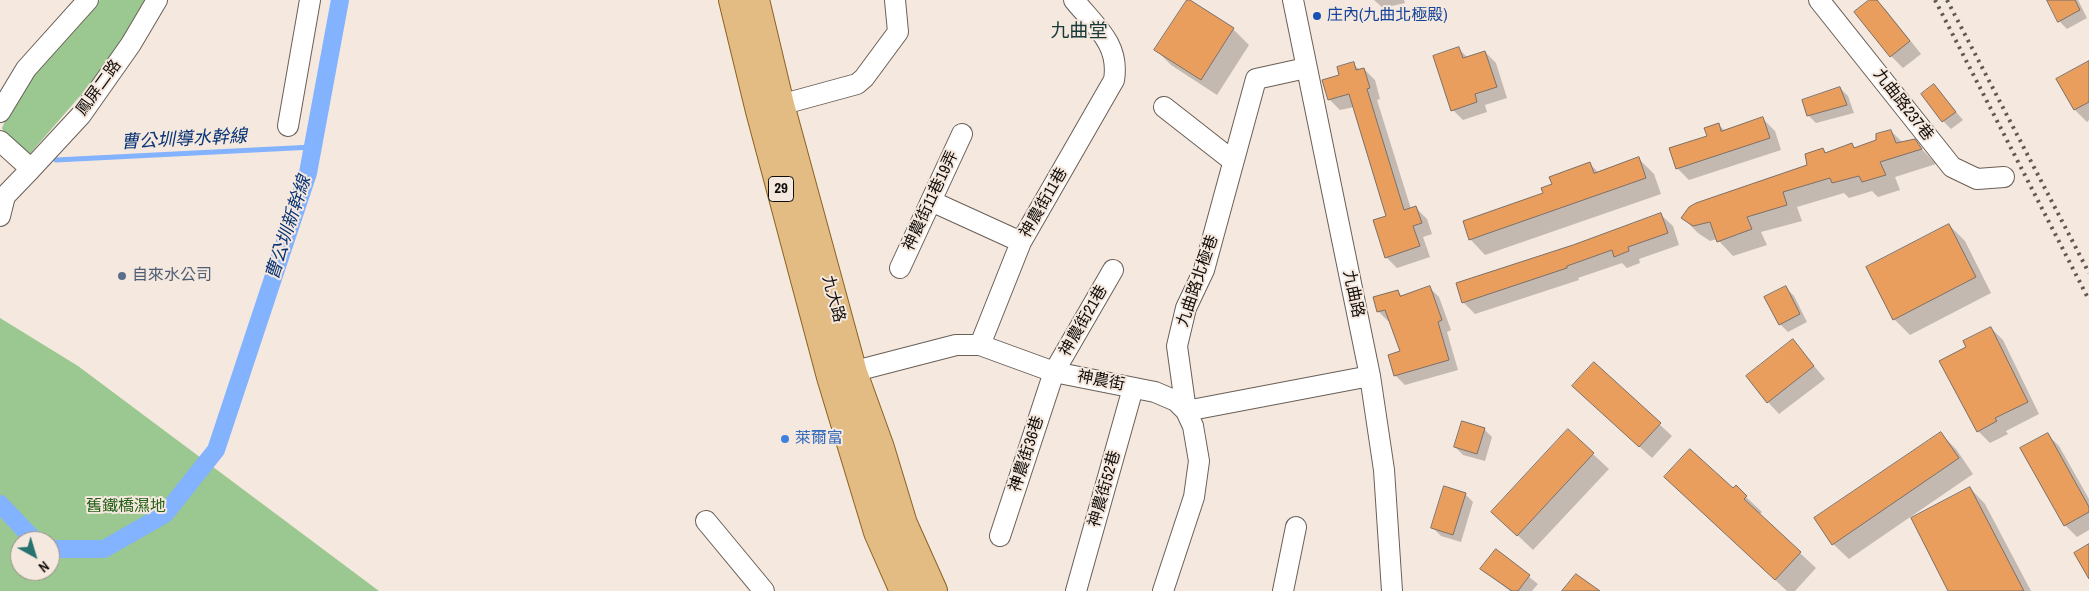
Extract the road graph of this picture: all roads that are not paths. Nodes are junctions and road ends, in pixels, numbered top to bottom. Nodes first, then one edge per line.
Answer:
1 (88, 0) edge
2 (157, 0) edge
3 (310, 0) edge
4 (733, 0) edge
5 (755, 0) edge
6 (895, 0) edge
7 (1292, 0) edge
8 (1819, 0) edge
9 (1082, 4) edge
10 (1306, 68) junction
11 (780, 105) junction
12 (1164, 107) dead end
13 (0, 112) edge
14 (288, 126) dead end
15 (962, 134) dead end
16 (0, 141) edge
17 (1233, 161) junction
18 (31, 169) junction
19 (2004, 177) dead end
20 (931, 201) junction
21 (0, 216) edge
22 (1021, 242) junction
23 (900, 268) dead end
24 (1113, 270) dead end
25 (980, 345) junction
26 (1054, 372) junction
27 (842, 375) junction
28 (1370, 376) junction
29 (1133, 388) junction
30 (1186, 411) junction
31 (706, 521) dead end
32 (1296, 527) dead end
33 (1000, 536) dead end
34 (764, 591) edge
35 (904, 591) edge
36 (934, 591) edge
37 (1076, 591) edge
38 (1162, 591) edge
39 (1284, 591) edge
40 (1392, 591) edge

1 - 13 street
2 - 18 street, 鳳屏二路
3 - 14 street
4 - 27 main road, 九大路 / 29
5 - 11 main road, 九大路 / 29
6 - 11 street
7 - 10 street, 九曲路
8 - 19 street, 九曲路237巷
9 - 22 street, 神農街11巷
10 - 17 street, 九曲路北極巷
10 - 28 street, 九曲路
11 - 27 main road, 九大路 / 29
12 - 17 street
15 - 20 street, 神農街11巷19弄
16 - 18 street
17 - 30 street, 九曲路北極巷
18 - 21 street, 鳳屏二路
20 - 22 street
20 - 23 street, 神農街11巷19弄
22 - 25 street, 神農街11巷
24 - 26 street, 神農街21巷
25 - 26 street, 神農街
25 - 27 street, 神農街
26 - 29 street, 神農街
26 - 33 street, 神農街36巷
27 - 35 main road, 九大路 / 29
27 - 36 main road, 九大路 / 29
28 - 30 street
28 - 40 street, 九曲路
29 - 30 street, 神農街
29 - 37 street, 神農街52巷
30 - 38 street, 九曲路北極巷
31 - 34 street
32 - 39 street

